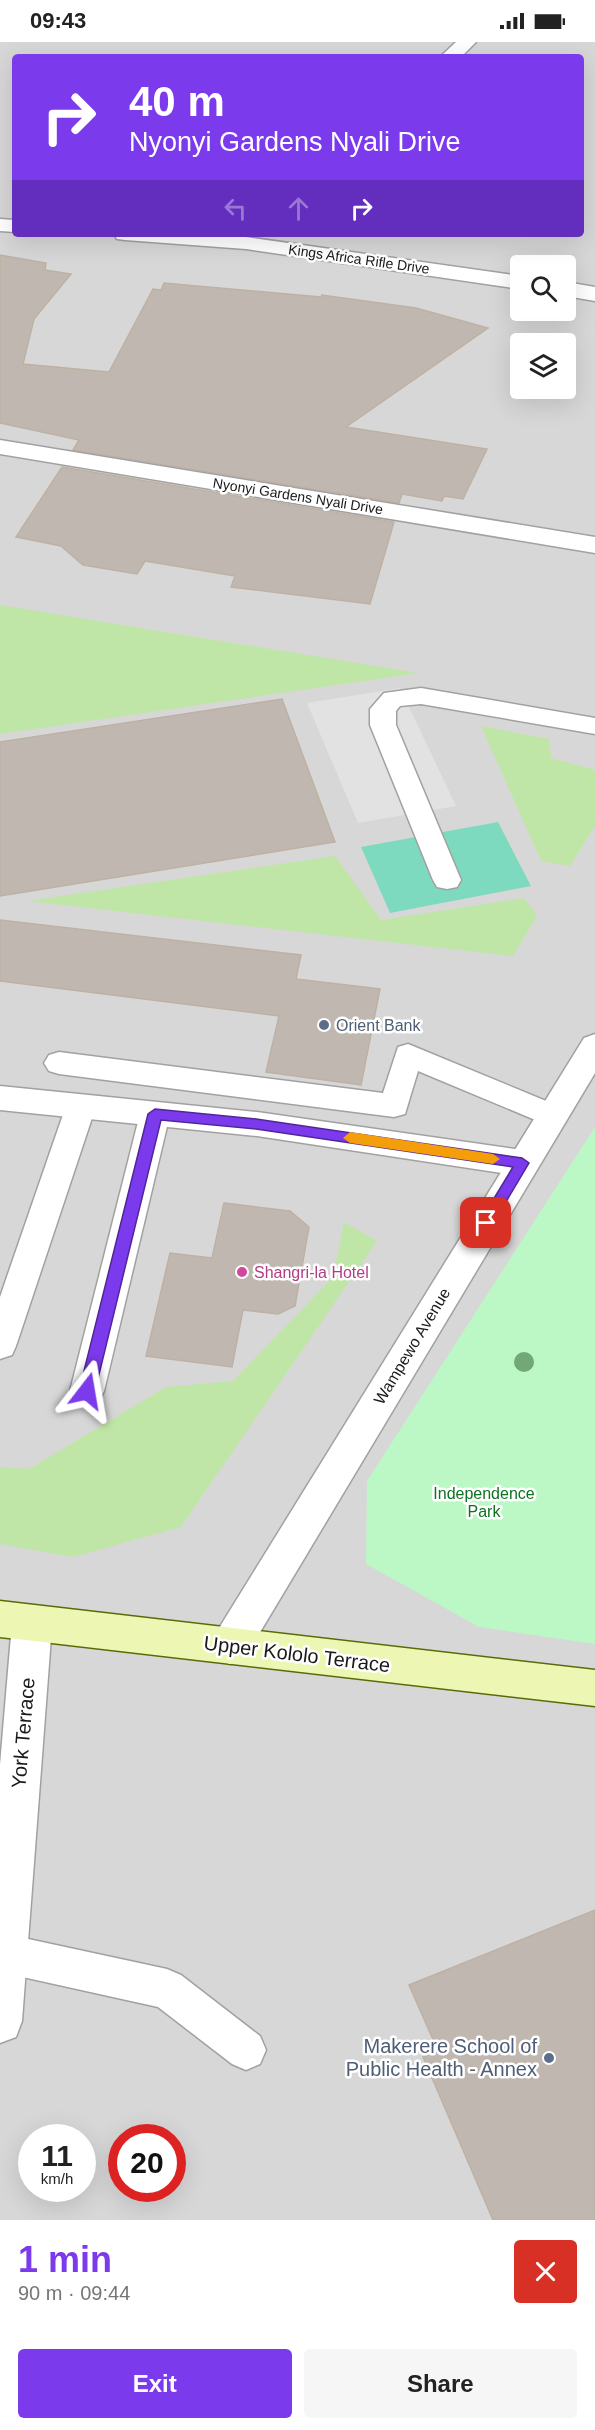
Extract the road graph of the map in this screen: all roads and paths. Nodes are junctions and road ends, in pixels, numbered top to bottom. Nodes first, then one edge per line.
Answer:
1 (467, 42) edge
2 (453, 54) edge
3 (220, 237) edge
4 (251, 238) edge
5 (510, 281) edge
6 (576, 291) edge
7 (595, 294) edge
8 (0, 447) edge
9 (595, 545) edge
10 (595, 726) edge
11 (447, 880) dead end
12 (595, 1046) edge
13 (59, 1063) dead end
14 (261, 1089) junction
15 (0, 1098) edge
16 (81, 1106) junction
17 (155, 1114) junction
18 (552, 1116) junction
19 (256, 1124) junction
20 (522, 1163) junction
21 (0, 1346) edge
22 (87, 1391) dead end
23 (16, 1622) edge
24 (230, 1646) junction
25 (595, 1688) edge
26 (5, 1954) junction
27 (0, 2021) edge
28 (246, 2050) dead end

1 - 2 street
3 - 4 street, Kings Africa Rifle Drive
4 - 5 street, Kings Africa Rifle Drive
6 - 7 street
8 - 9 street, Nyonyi Gardens Nyali Drive
10 - 11 lane
12 - 18 street, Wampewo Avenue
13 - 14 lane
14 - 18 lane
14 - 19 lane
15 - 16 street
16 - 17 street
16 - 21 lane
17 - 19 street
17 - 22 lane
18 - 20 street, Wampewo Avenue
19 - 20 street
20 - 24 street, Wampewo Avenue
23 - 24 main road, Upper Kololo Terrace
23 - 26 street, York Terrace
24 - 25 main road, Upper Kololo Terrace
26 - 27 street, York Terrace
26 - 28 lane

